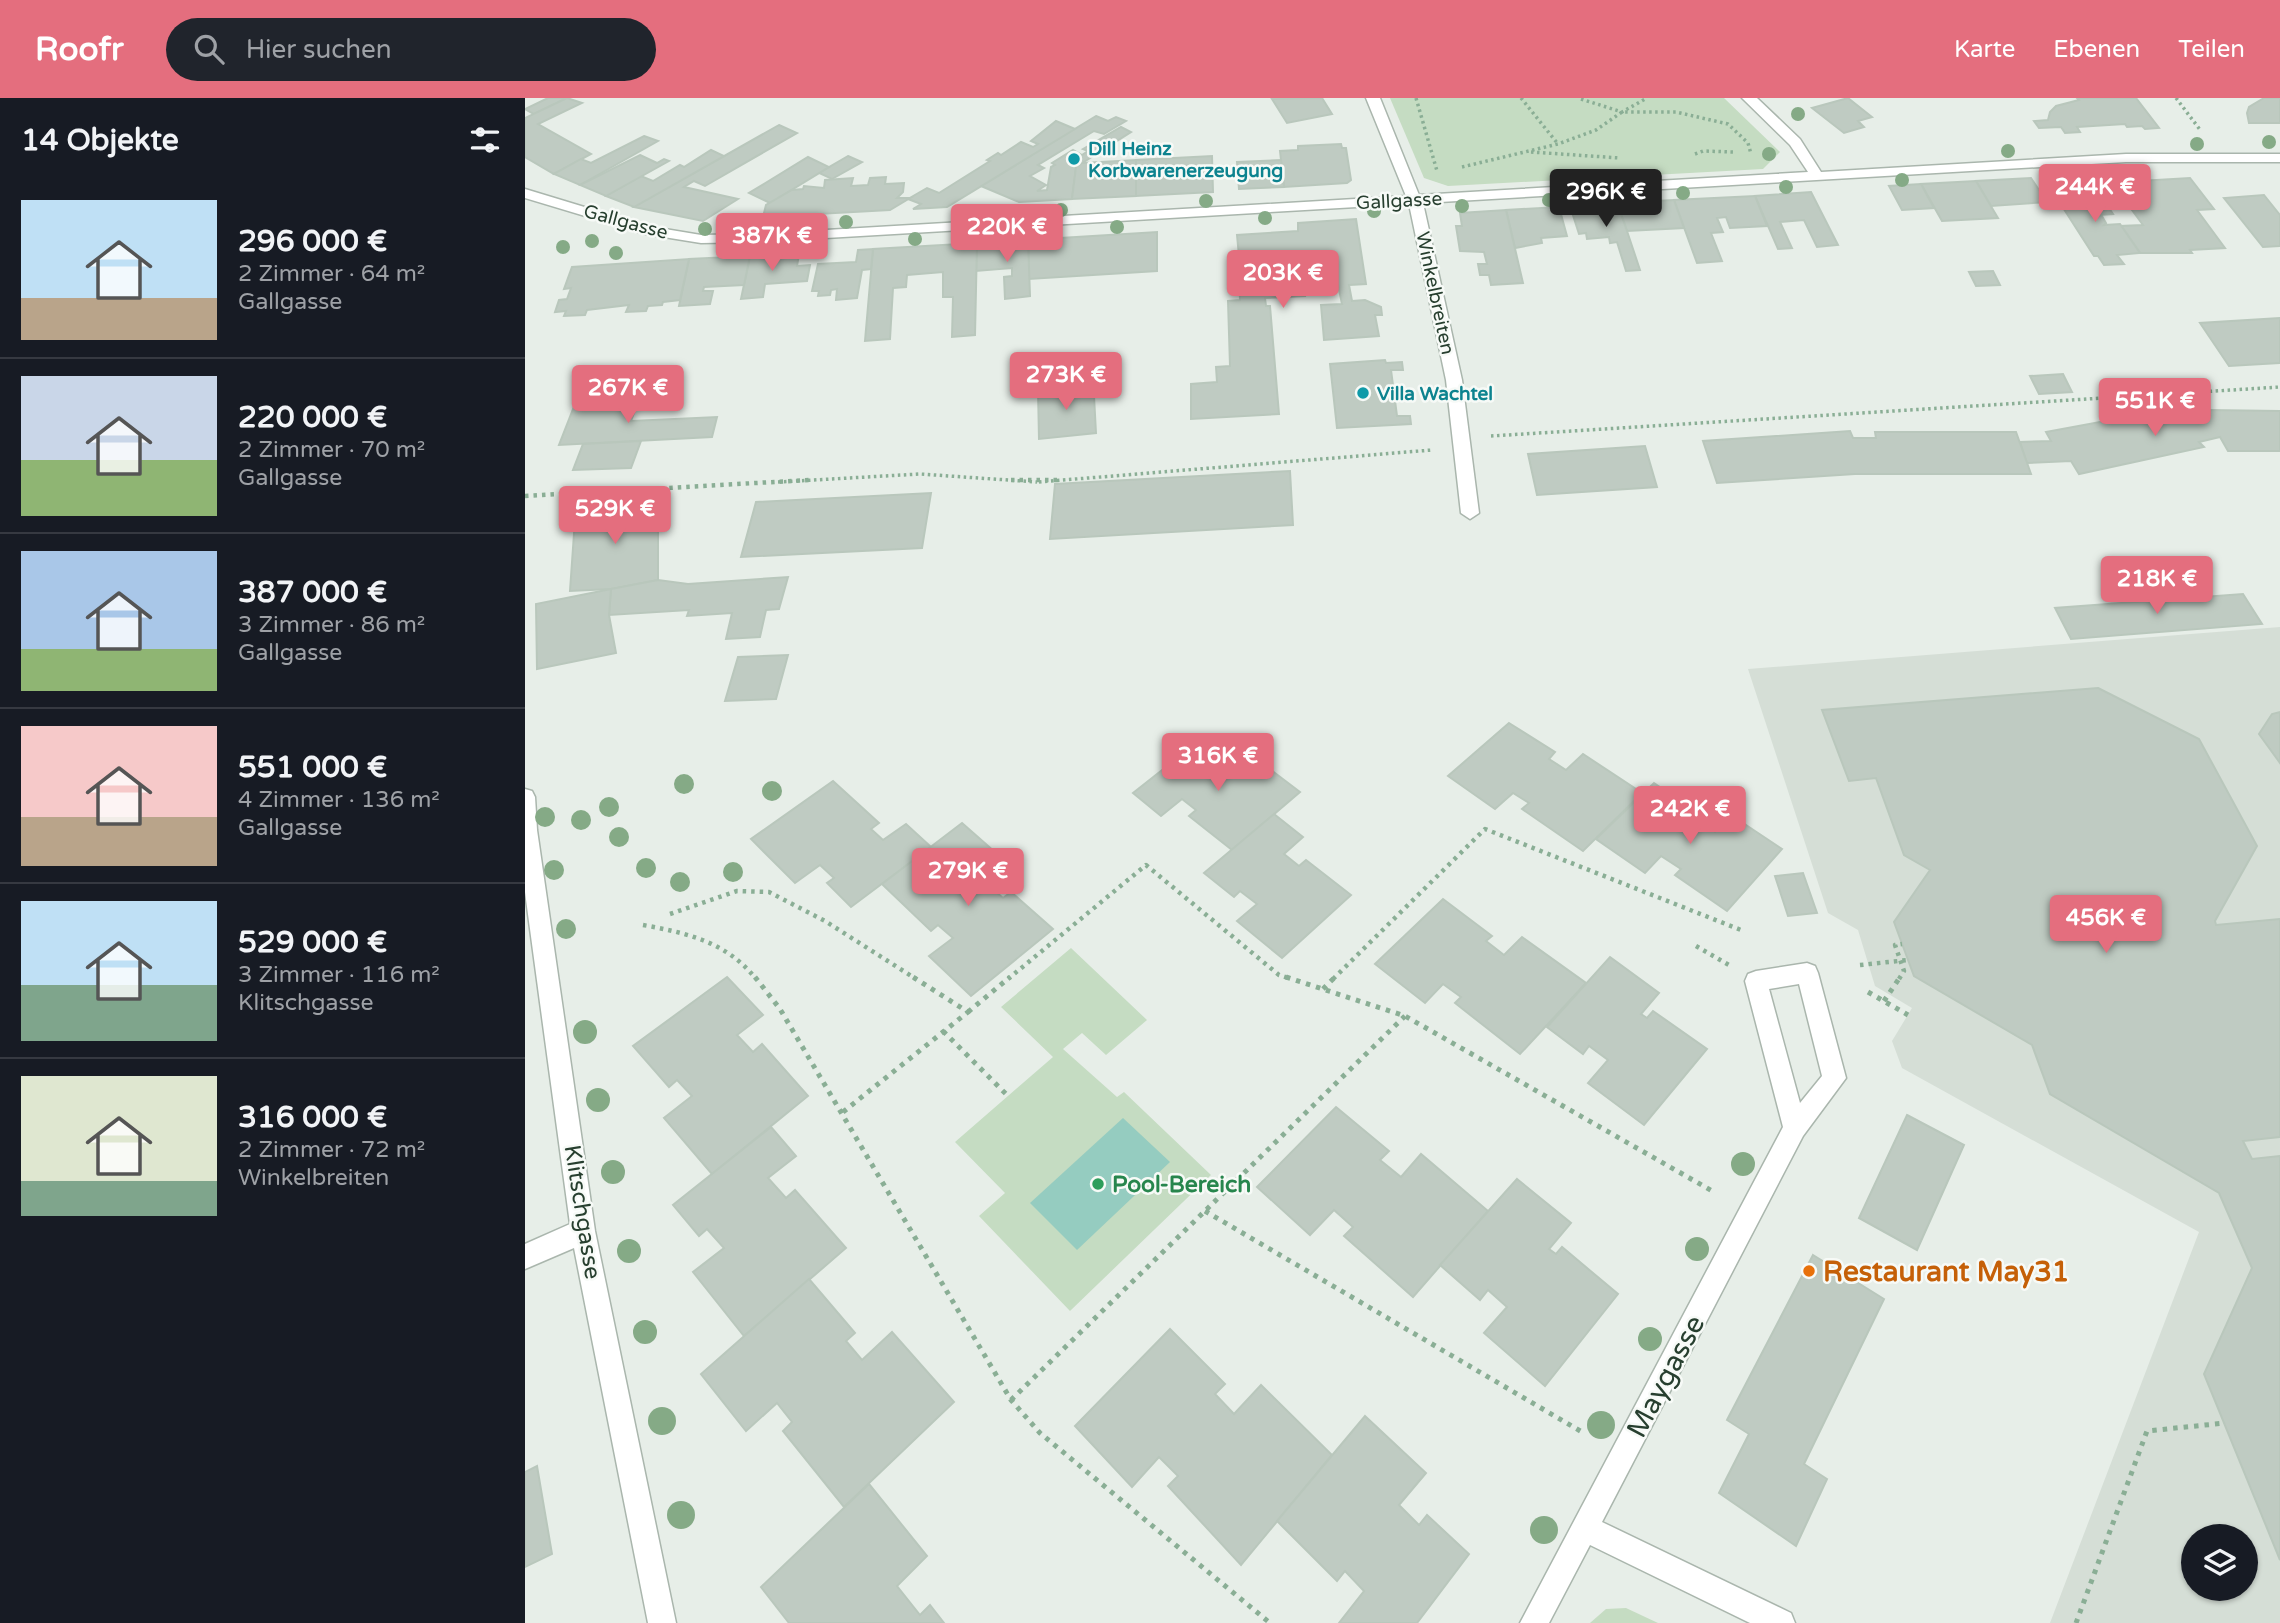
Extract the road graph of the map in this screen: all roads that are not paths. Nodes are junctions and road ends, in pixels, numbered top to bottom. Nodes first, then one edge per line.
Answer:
1 (1373, 98) edge
2 (1749, 98) edge
3 (2280, 158) edge
4 (1817, 176) junction
5 (525, 194) edge
6 (1414, 200) junction
7 (1470, 513) dead end
8 (525, 797) edge
9 (1795, 1128) junction
10 (583, 1231) junction
11 (525, 1257) edge
12 (1584, 1528) junction
13 (662, 1623) edge
14 (1534, 1623) edge
15 (1781, 1623) edge

1 - 6 street, Winkelbreiten
2 - 4 street
3 - 4 street, Gallgasse
4 - 6 street, Gallgasse
5 - 6 street, Gallgasse
6 - 7 street, Winkelbreiten
8 - 10 street, Klitschgasse
9 - 9 street, Maygasse
9 - 12 street, Maygasse
10 - 11 street
10 - 13 street, Klitschgasse
12 - 14 street, Maygasse
12 - 15 street

